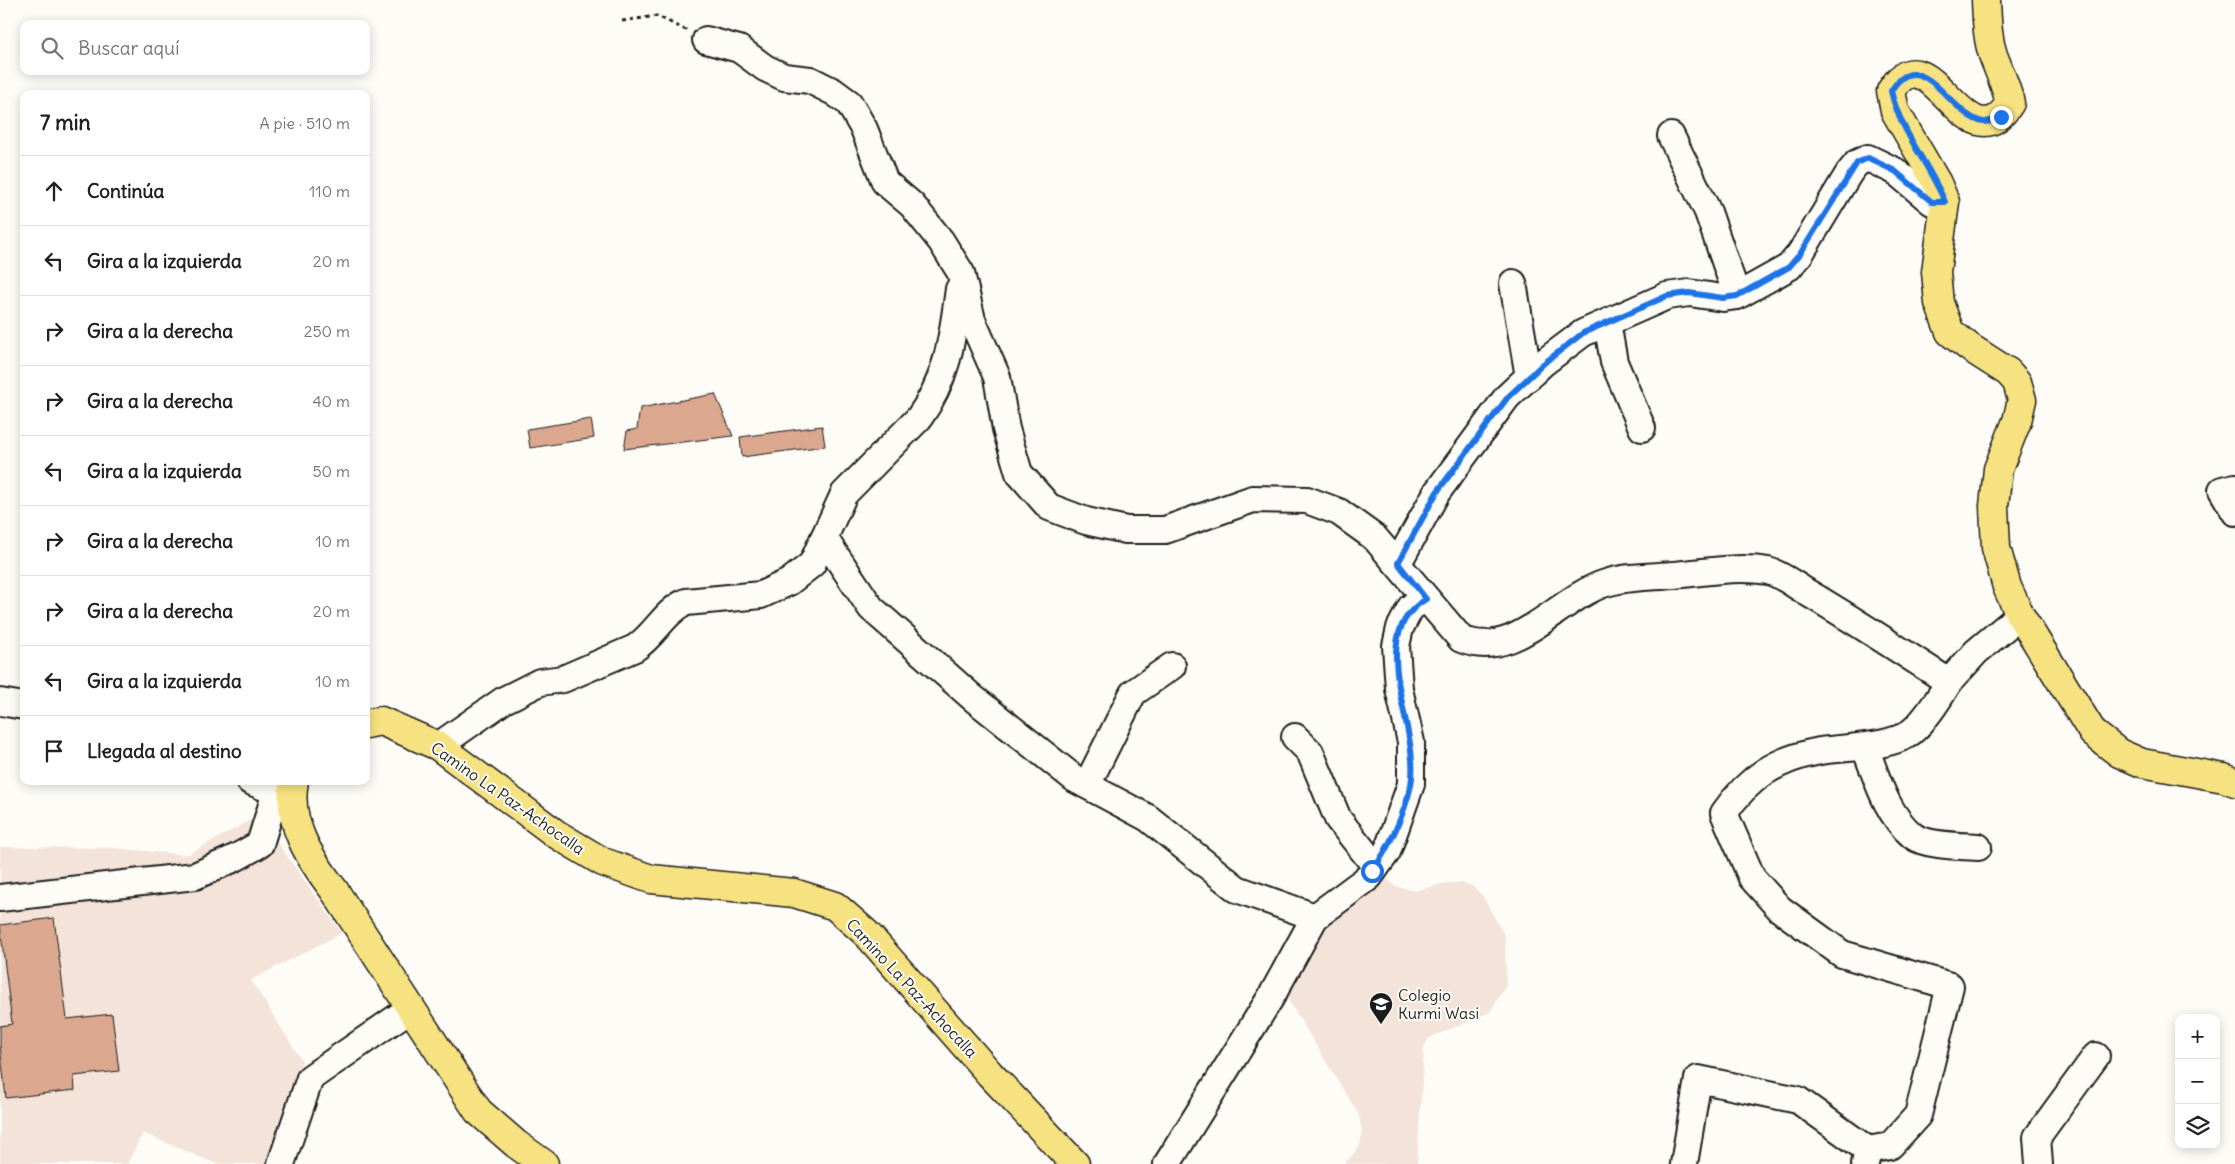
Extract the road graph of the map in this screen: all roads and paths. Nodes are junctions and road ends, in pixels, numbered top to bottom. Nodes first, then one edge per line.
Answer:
1 (1986, 0) edge
2 (622, 21) dead end
3 (706, 40) joint
4 (1671, 136) dead end
5 (1945, 202) junction
6 (961, 273) junction
7 (1513, 283) dead end
8 (1737, 296) junction
9 (1607, 322) junction
10 (1529, 377) junction
11 (1642, 428) dead end
12 (2235, 487) edge
13 (2235, 512) edge
14 (824, 538) junction
15 (1398, 563) junction
16 (1426, 599) junction
17 (2020, 615) junction
18 (1172, 666) dead end
19 (1948, 682) junction
20 (0, 702) edge
21 (20, 705) edge
22 (370, 723) edge
23 (1295, 737) dead end
24 (438, 746) junction
25 (1865, 747) junction
26 (2235, 782) edge
27 (266, 785) edge
28 (1087, 785) junction
29 (287, 790) edge
30 (1978, 846) dead end
31 (1372, 871) junction
32 (0, 898) edge
33 (1315, 917) junction
34 (411, 1008) junction
35 (2096, 1056) dead end
36 (1866, 1157) edge
37 (281, 1164) edge
38 (544, 1164) edge
39 (1075, 1164) edge
40 (1167, 1164) edge
41 (1684, 1164) edge
42 (2038, 1164) edge

1 - 5 main road
2 - 3 path
3 - 6 street
4 - 8 street
5 - 8 street
5 - 17 main road
6 - 14 street
6 - 15 street
7 - 10 street
8 - 9 street
9 - 10 street
9 - 11 street
10 - 15 street
12 - 13 street
14 - 24 street
14 - 28 street
15 - 16 street
16 - 19 street
16 - 31 street
17 - 19 street
17 - 26 main road
18 - 28 street
19 - 25 street
20 - 21 street
22 - 24 main road, Camino La Paz-Achocalla
23 - 31 street
24 - 39 main road, Camino La Paz-Achocalla
25 - 30 street
25 - 36 street
27 - 29 street
28 - 33 street
29 - 32 street
29 - 34 main road
31 - 33 street
33 - 40 street
34 - 37 street
34 - 38 main road
35 - 42 street
36 - 41 street

